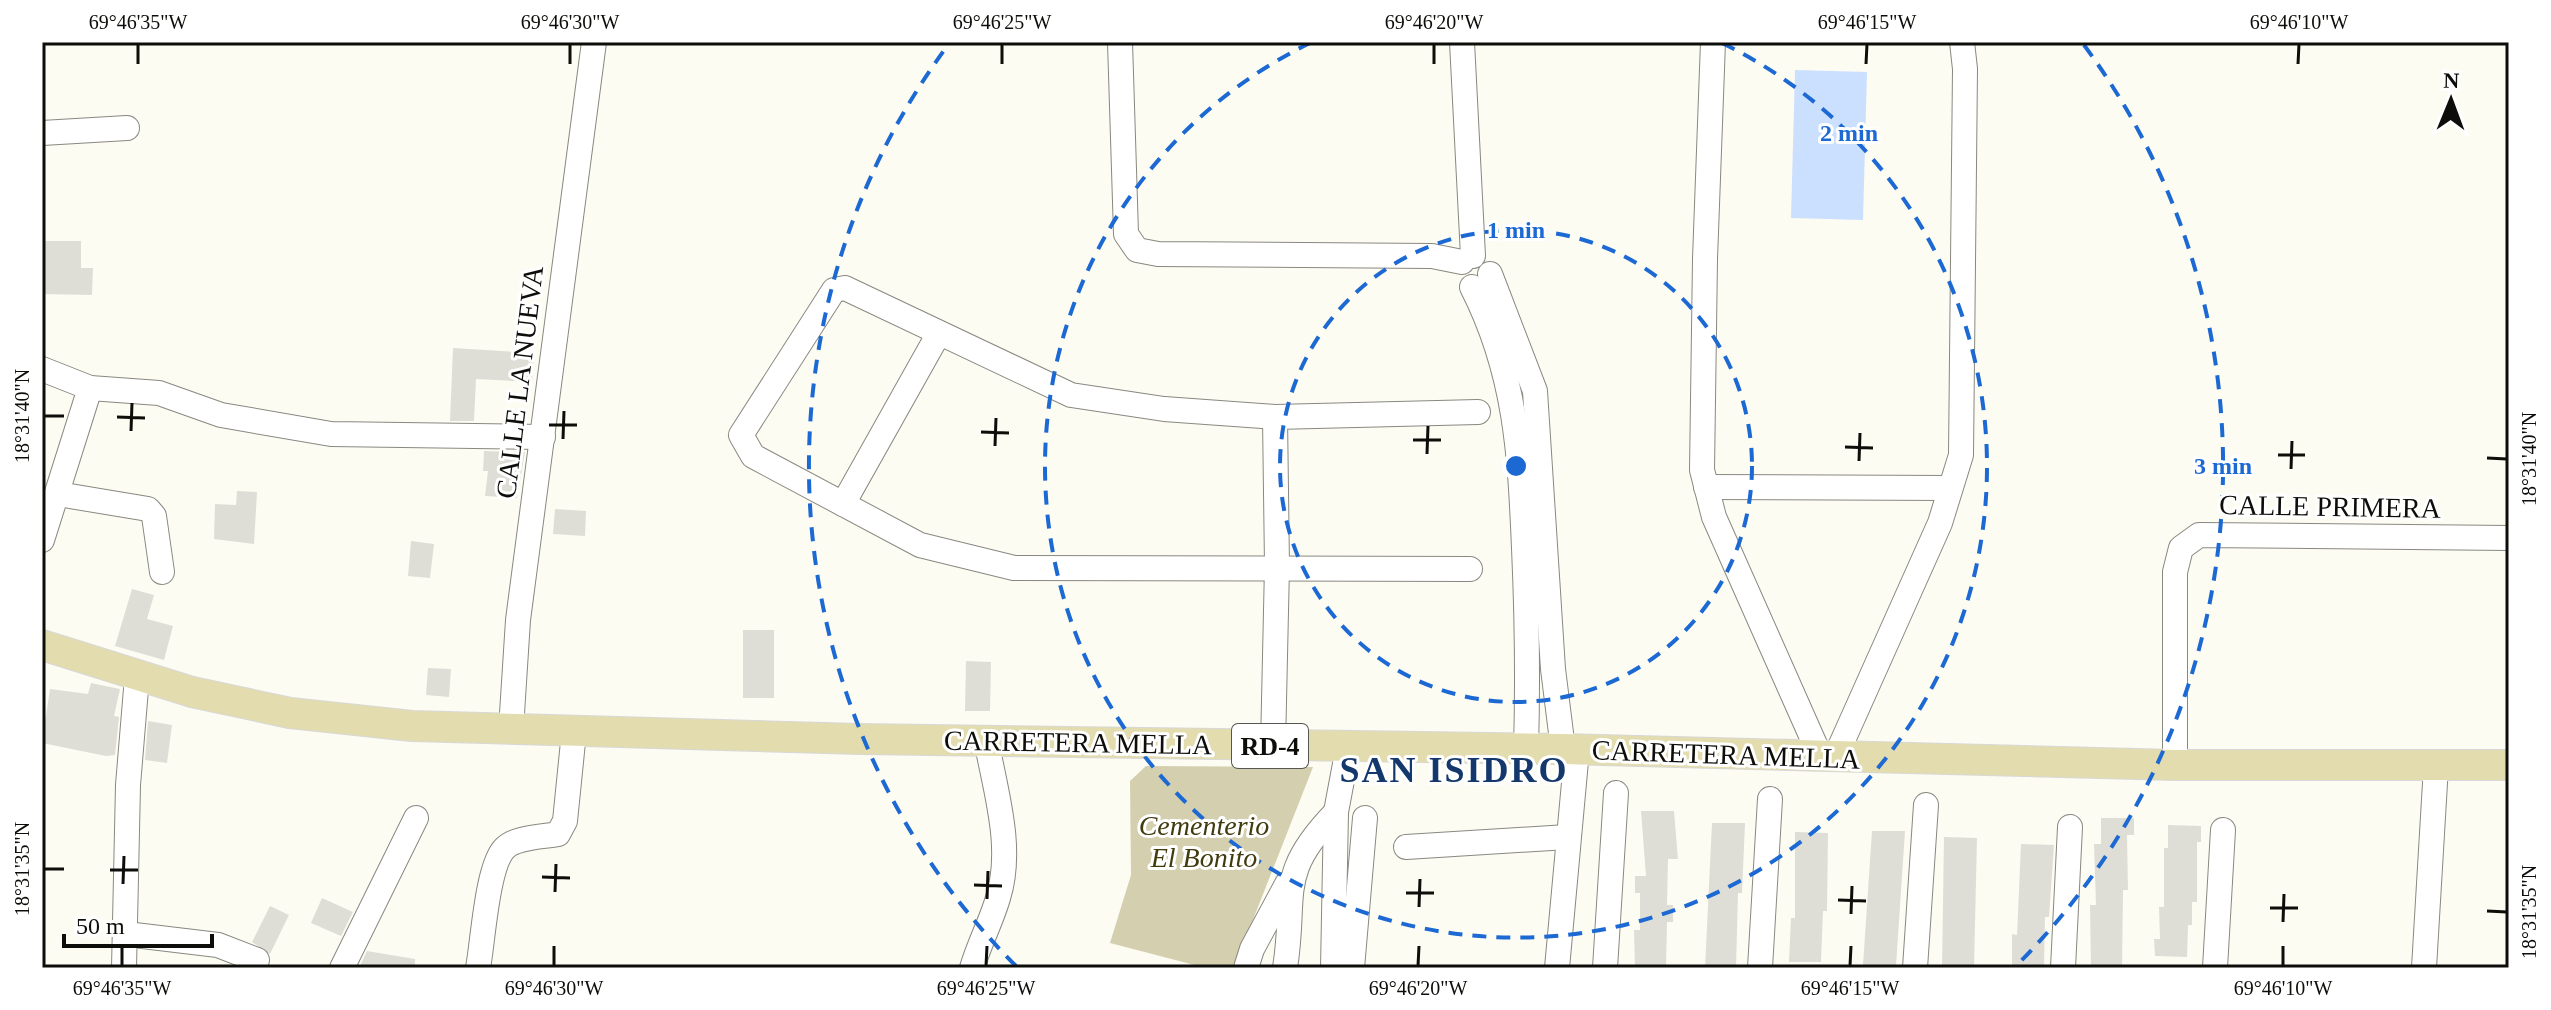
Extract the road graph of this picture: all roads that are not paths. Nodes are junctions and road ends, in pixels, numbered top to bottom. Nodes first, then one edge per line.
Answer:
1 (594, 42) edge
2 (1120, 42) edge
3 (1462, 42) edge
4 (1713, 42) edge
5 (1962, 42) edge
6 (127, 128) dead end
7 (42, 133) edge
8 (1468, 259) junction
9 (1481, 281) junction
10 (939, 333) junction
11 (42, 369) edge
12 (90, 388) junction
13 (1478, 412) dead end
14 (1275, 417) junction
15 (543, 437) junction
16 (1706, 487) junction
17 (1948, 488) junction
18 (843, 504) junction
19 (50, 507) edge
20 (2509, 538) edge
21 (42, 540) edge
22 (1277, 566) junction
23 (1470, 569) dead end
24 (162, 572) dead end
25 (42, 645) edge
26 (137, 677) junction
27 (511, 729) junction
28 (574, 732) junction
29 (986, 739) junction
30 (1273, 746) junction
31 (1348, 748) junction
32 (1526, 749) junction
33 (1570, 749) junction
34 (1828, 758) junction
35 (2175, 765) junction
36 (2509, 765) edge
37 (2436, 766) junction
38 (1616, 793) dead end
39 (1770, 799) dead end
40 (1926, 805) dead end
41 (1336, 812) junction
42 (416, 818) dead end
43 (1365, 818) dead end
44 (2070, 827) dead end
45 (2223, 830) dead end
46 (1567, 837) junction
47 (1406, 847) dead end
48 (1292, 875) junction
49 (126, 934) junction
50 (257, 960) dead end
51 (124, 968) edge
52 (342, 968) edge
53 (478, 968) edge
54 (972, 968) edge
55 (1246, 968) edge
56 (1285, 968) edge
57 (1333, 968) edge
58 (1352, 968) edge
59 (1557, 968) edge
60 (1605, 968) edge
61 (1760, 968) edge
62 (1915, 968) edge
63 (2063, 968) edge
64 (2215, 968) edge
65 (2424, 968) edge

1 - 15 street, CALLE LA NUEVA
2 - 8 street
3 - 8 street
4 - 16 street
5 - 17 street
6 - 7 street
8 - 9 street
9 - 32 street
9 - 33 street
10 - 14 street
10 - 18 street
10 - 18 street
11 - 12 street
12 - 15 street
12 - 19 street
13 - 14 street
14 - 22 street
15 - 27 street, CALLE LA NUEVA
16 - 17 street
16 - 34 street
17 - 34 street
18 - 22 street
19 - 21 street
19 - 24 street
20 - 35 street, CALLE PRIMERA
22 - 23 street
22 - 30 street
25 - 26 main road, CARRETERA MELLA / RD-4
26 - 27 main road, CARRETERA MELLA / RD-4
26 - 49 street
27 - 28 main road, CARRETERA MELLA / RD-4
28 - 29 main road, CARRETERA MELLA / RD-4
28 - 53 street
29 - 30 main road, CARRETERA MELLA / RD-4
29 - 54 street
30 - 31 main road, CARRETERA MELLA / RD-4
31 - 32 main road, CARRETERA MELLA / RD-4
31 - 41 street
32 - 33 main road, CARRETERA MELLA / RD-4
33 - 34 main road, CARRETERA MELLA / RD-4
33 - 46 street
34 - 35 main road, CARRETERA MELLA / RD-4
35 - 37 main road, CARRETERA MELLA / RD-4
36 - 37 main road, CARRETERA MELLA / RD-4
37 - 65 street
38 - 60 street
39 - 61 street
40 - 62 street
41 - 48 street
41 - 57 street
42 - 52 street
43 - 58 street
44 - 63 street
45 - 64 street
46 - 47 street
46 - 59 street
48 - 55 street
48 - 56 street
49 - 50 street
49 - 51 street

